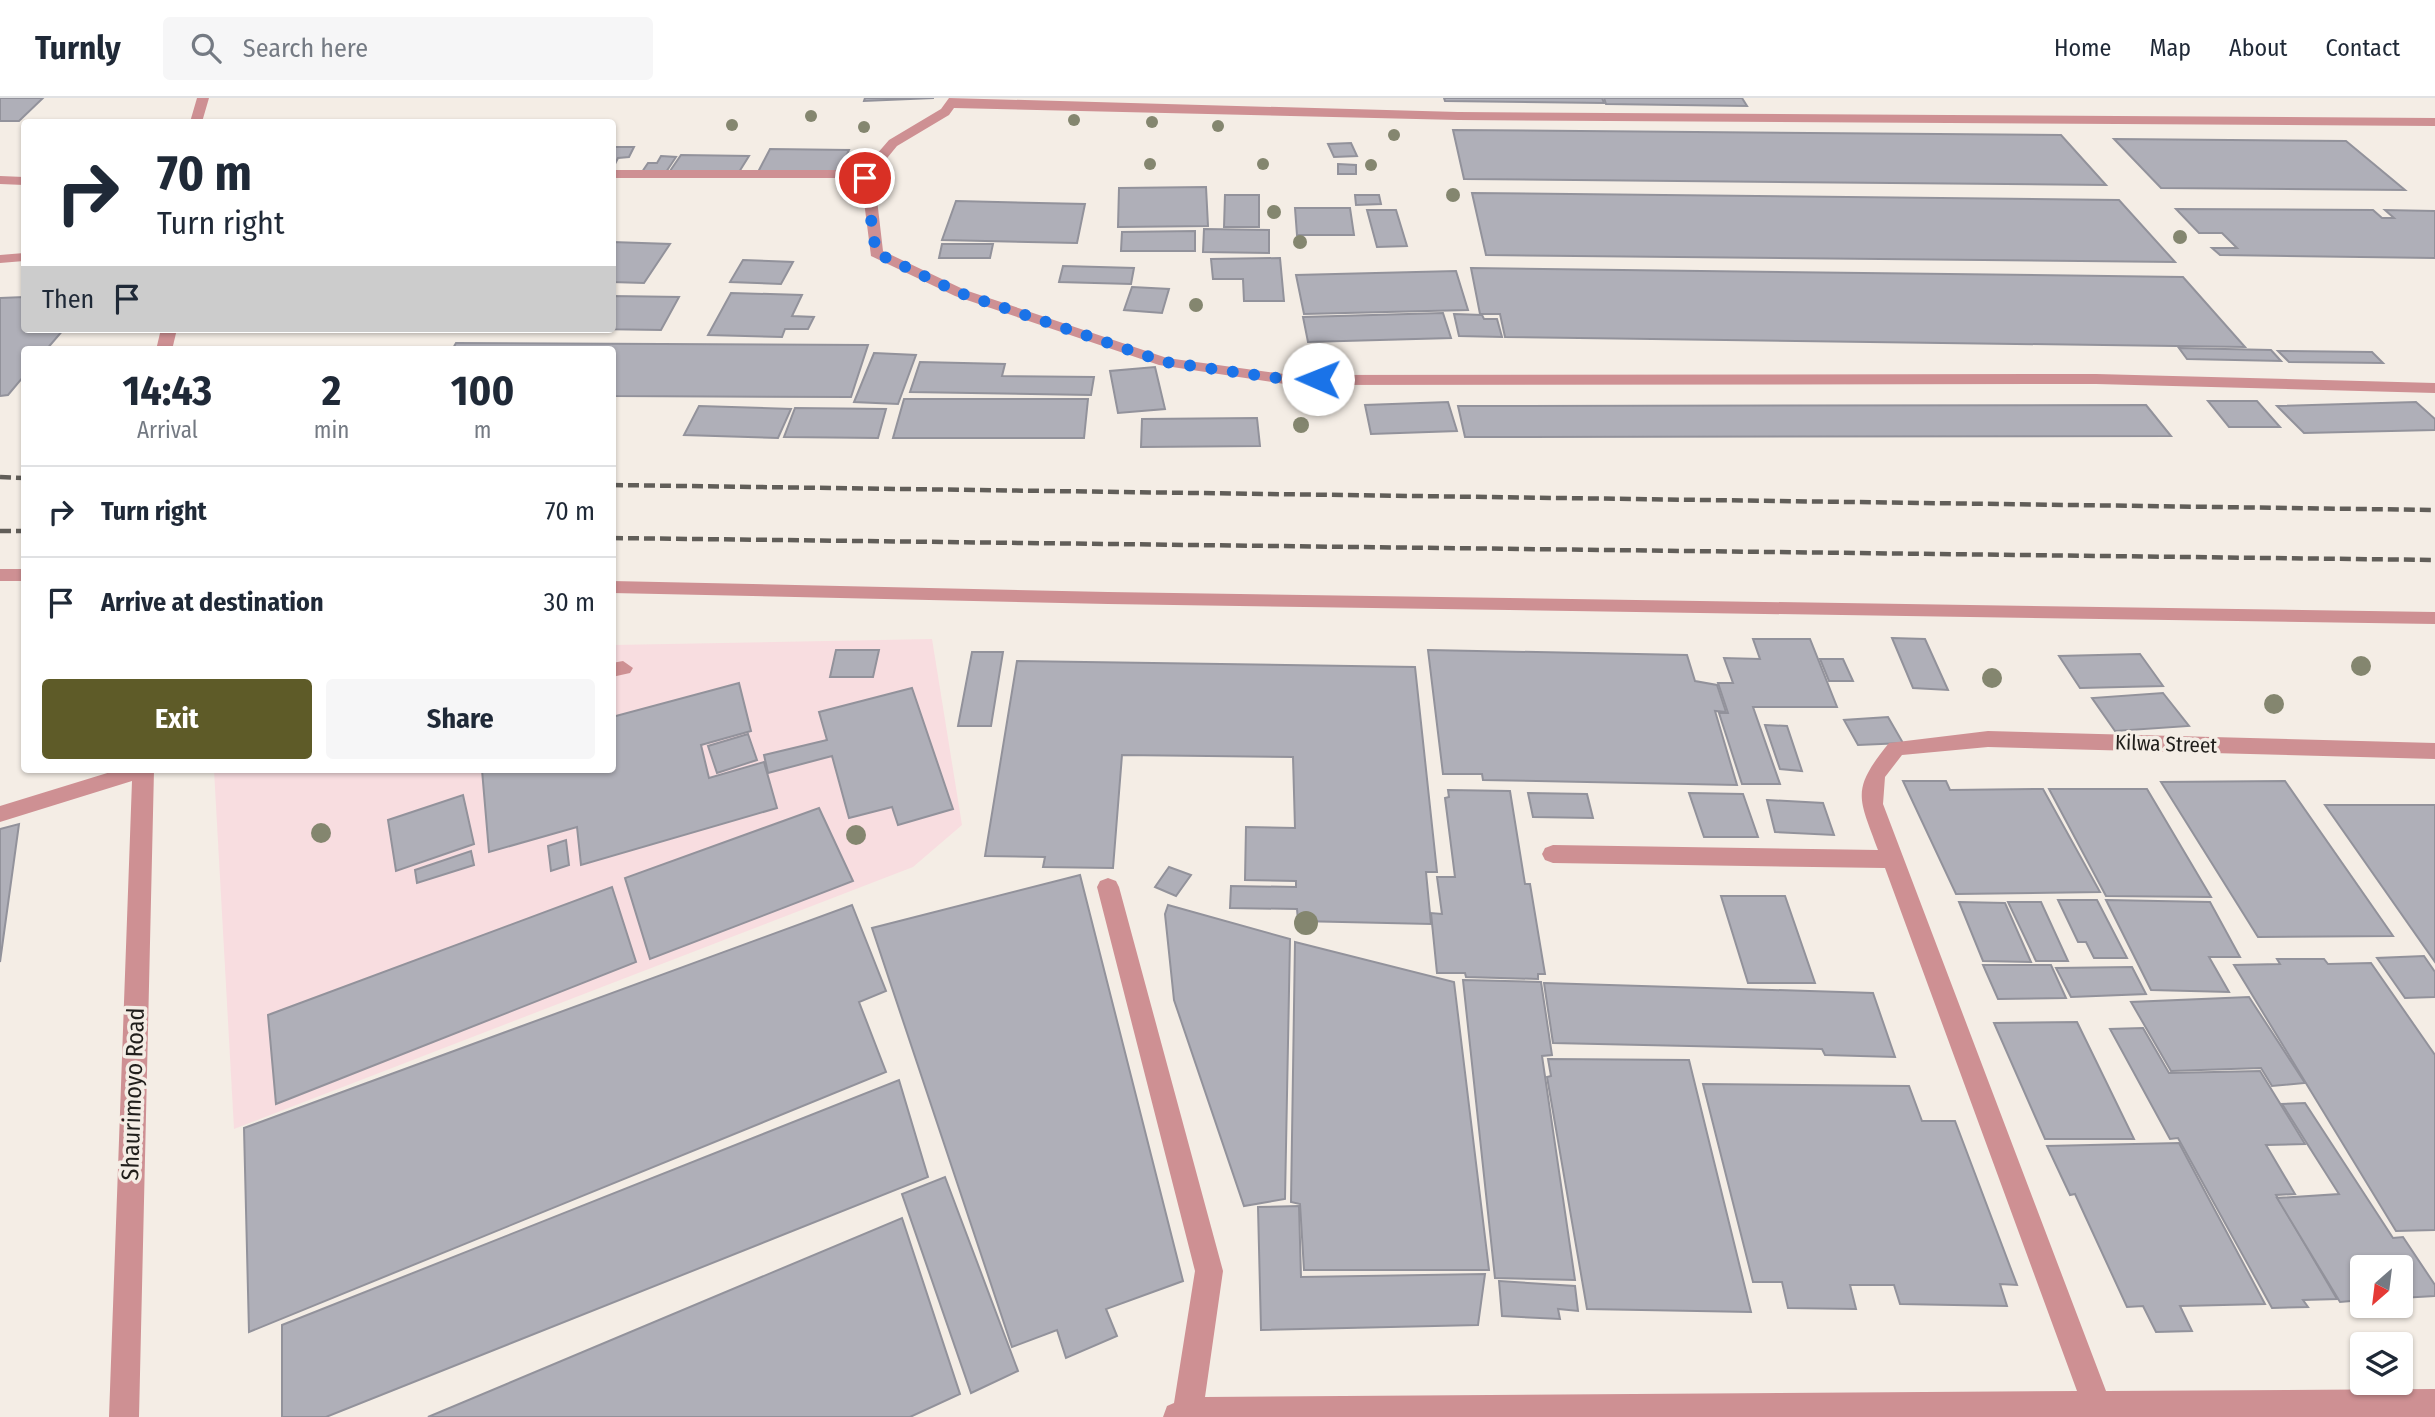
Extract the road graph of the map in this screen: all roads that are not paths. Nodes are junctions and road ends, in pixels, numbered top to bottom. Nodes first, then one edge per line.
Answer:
1 (203, 98) edge
2 (953, 101) edge
3 (197, 119) edge
4 (2435, 122) edge
5 (616, 174) edge
6 (867, 174) junction
7 (0, 180) edge
8 (21, 181) edge
9 (21, 257) edge
10 (0, 259) edge
11 (2435, 388) edge
12 (0, 575) edge
13 (21, 575) edge
14 (616, 587) edge
15 (2435, 618) edge
16 (2435, 751) edge
17 (133, 773) edge
18 (143, 773) edge
19 (0, 814) edge
20 (1553, 855) dead end
21 (1893, 859) junction
22 (1108, 887) dead end
23 (2435, 1404) edge
24 (2099, 1412) edge
25 (1183, 1415) edge
26 (124, 1417) edge

1 - 3 street
2 - 4 street
2 - 6 street
5 - 6 street
6 - 11 street
7 - 8 street
9 - 10 street
12 - 13 street
14 - 15 street
16 - 21 street, Kilwa Street
17 - 19 street
18 - 26 street, Shaurimoyo Road
20 - 21 street
21 - 24 street
22 - 25 street
23 - 24 street
24 - 25 street

